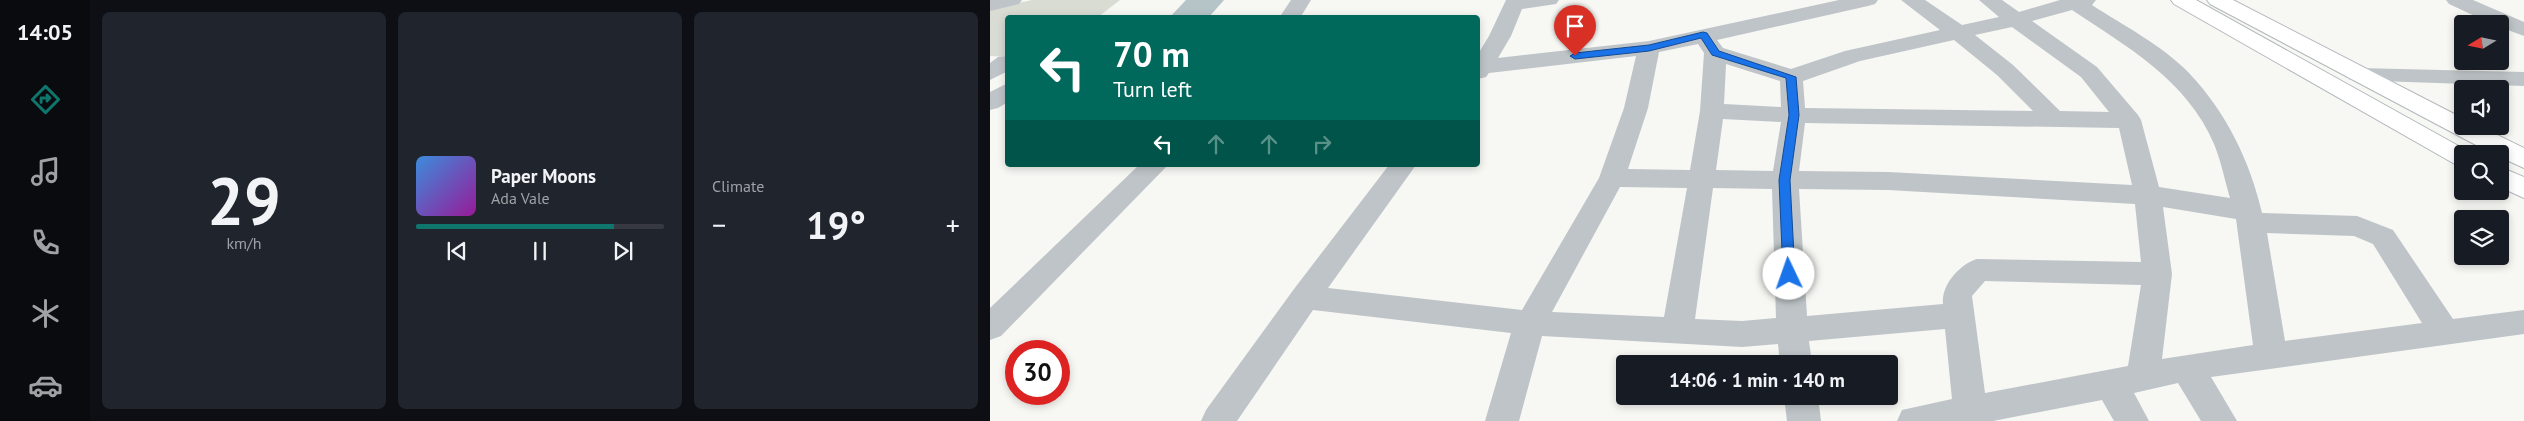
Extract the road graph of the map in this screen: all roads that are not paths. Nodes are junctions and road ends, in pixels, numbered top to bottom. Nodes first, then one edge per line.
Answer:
1 (1012, 0) edge
2 (1301, 0) edge
3 (1549, 0) edge
4 (1868, 0) edge
5 (1911, 0) edge
6 (1989, 0) edge
7 (2181, 0) edge
8 (2217, 0) edge
9 (2456, 0) edge
10 (2077, 1) edge
11 (1515, 2) edge
12 (990, 4) edge
13 (1291, 15) edge
14 (2017, 19) junction
15 (2524, 30) edge
16 (1960, 32) junction
17 (1709, 44) junction
18 (1649, 48) junction
19 (1480, 69) edge
20 (2358, 75) junction
21 (1791, 77) junction
22 (2524, 79) edge
23 (1005, 92) edge
24 (990, 104) edge
25 (1712, 111) junction
26 (1794, 115) junction
27 (2054, 120) junction
28 (2129, 120) junction
29 (2454, 153) edge
30 (2524, 159) edge
31 (1153, 167) edge
32 (1402, 167) edge
33 (1612, 178) junction
34 (1702, 180) junction
35 (1785, 180) junction
36 (2509, 181) edge
37 (2524, 189) edge
38 (2148, 195) junction
39 (2249, 217) junction
40 (2157, 274) junction
41 (1305, 297) junction
42 (1959, 316) junction
43 (1530, 323) junction
44 (2520, 326) edge
45 (990, 327) edge
46 (1678, 330) junction
47 (1792, 331) junction
48 (2444, 332) junction
49 (1795, 355) edge
50 (2271, 355) junction
51 (2186, 367) junction
52 (2143, 377) junction
53 (2111, 384) junction
54 (1802, 405) edge
55 (1970, 410) junction
56 (1218, 421) edge
57 (1502, 421) edge
58 (1804, 421) edge
59 (1918, 421) edge
60 (2132, 421) edge
61 (2220, 421) edge

1 - 12 street
2 - 13 street
3 - 11 street
4 - 17 street
5 - 16 street
6 - 14 street
7 - 29 main road
8 - 20 main road
9 - 15 street
10 - 14 street
10 - 39 street
11 - 19 street
14 - 16 street
14 - 28 street
16 - 21 street
16 - 27 street
17 - 18 street
17 - 21 street
17 - 25 street
18 - 19 street
18 - 33 street
20 - 22 street
20 - 30 main road
21 - 26 street
23 - 24 street
25 - 26 street
25 - 34 street
26 - 27 street
26 - 35 street
27 - 28 street
28 - 38 street
31 - 45 street
32 - 41 street
33 - 34 street
33 - 43 street
34 - 35 street
34 - 46 street
35 - 38 street
35 - 47 street
36 - 37 main road
38 - 39 street
38 - 40 street
39 - 48 street
39 - 50 street
40 - 42 street
40 - 52 street
41 - 43 street
41 - 56 street
42 - 47 street
42 - 55 street
43 - 46 street
43 - 57 street
44 - 48 street
46 - 47 street
47 - 49 street
48 - 50 street
50 - 51 street
51 - 52 street
51 - 61 street
52 - 53 street
53 - 55 street
53 - 60 street
54 - 58 street
55 - 59 street

